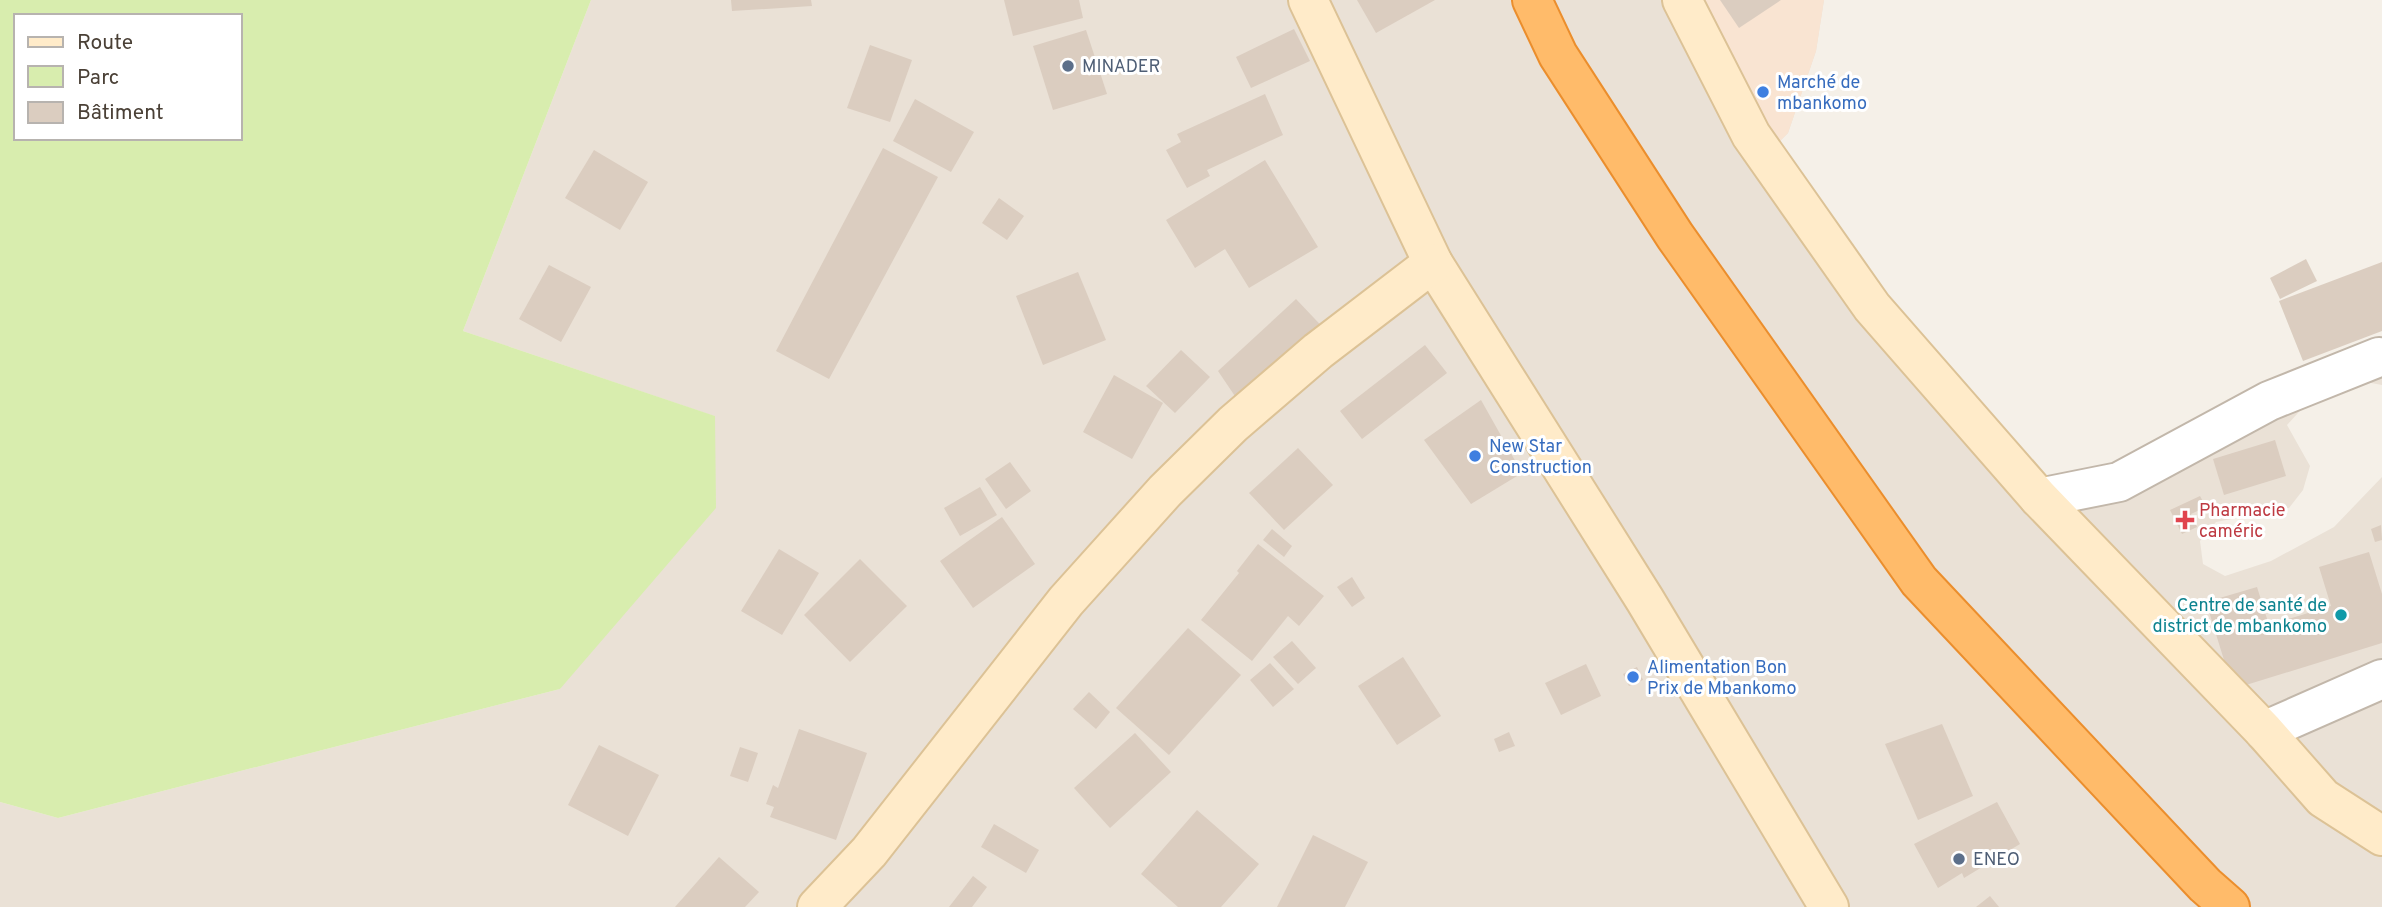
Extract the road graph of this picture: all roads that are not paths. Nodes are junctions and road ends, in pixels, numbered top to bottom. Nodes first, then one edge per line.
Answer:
1 (1308, 0) edge
2 (1532, 0) edge
3 (1682, 0) edge
4 (1433, 263) junction
5 (2379, 357) dead end
6 (2039, 498) junction
7 (2382, 679) edge
8 (2264, 731) junction
9 (2382, 836) edge
10 (817, 907) edge
11 (1829, 907) edge
12 (2230, 907) edge

1 - 4 street
2 - 12 highway
3 - 6 street
4 - 10 street
4 - 11 street
5 - 6 street
6 - 8 street
7 - 8 street
8 - 9 street

